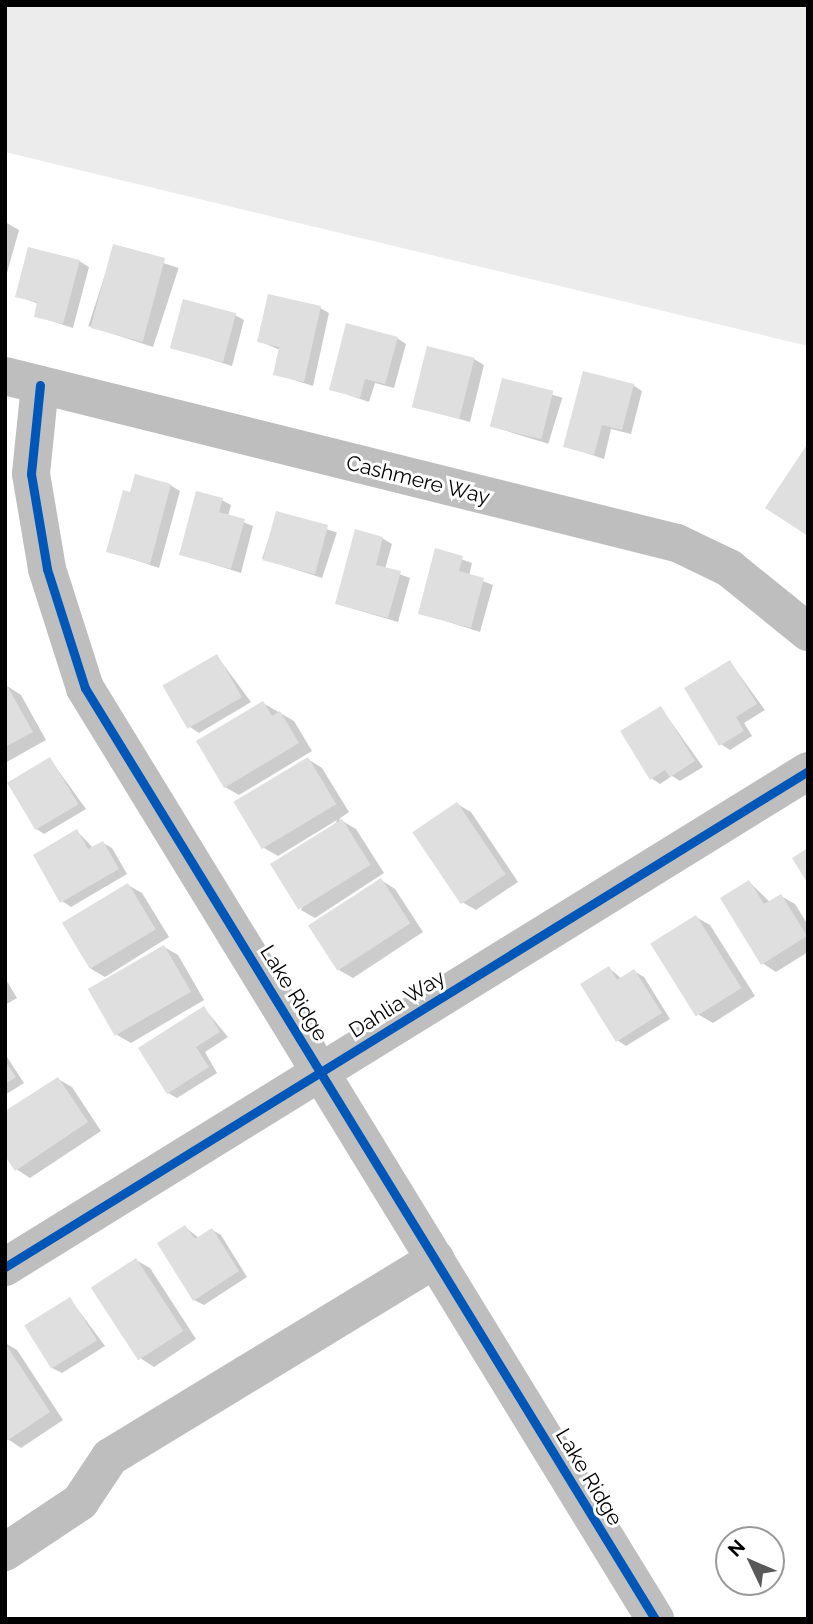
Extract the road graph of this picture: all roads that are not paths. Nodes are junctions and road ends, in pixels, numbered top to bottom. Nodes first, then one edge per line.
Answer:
1 (23, 381) edge
2 (808, 632) edge
3 (808, 771) edge
4 (322, 1072) junction
5 (436, 1259) junction
6 (5, 1267) edge
7 (5, 1552) edge
8 (655, 1619) edge

1 - 2 street, Cashmere Way
1 - 4 street, Lake Ridge
3 - 4 street, Dahlia Way
4 - 5 street, Lake Ridge
4 - 6 street, Dahlia Way
5 - 7 street
5 - 8 street, Lake Ridge

